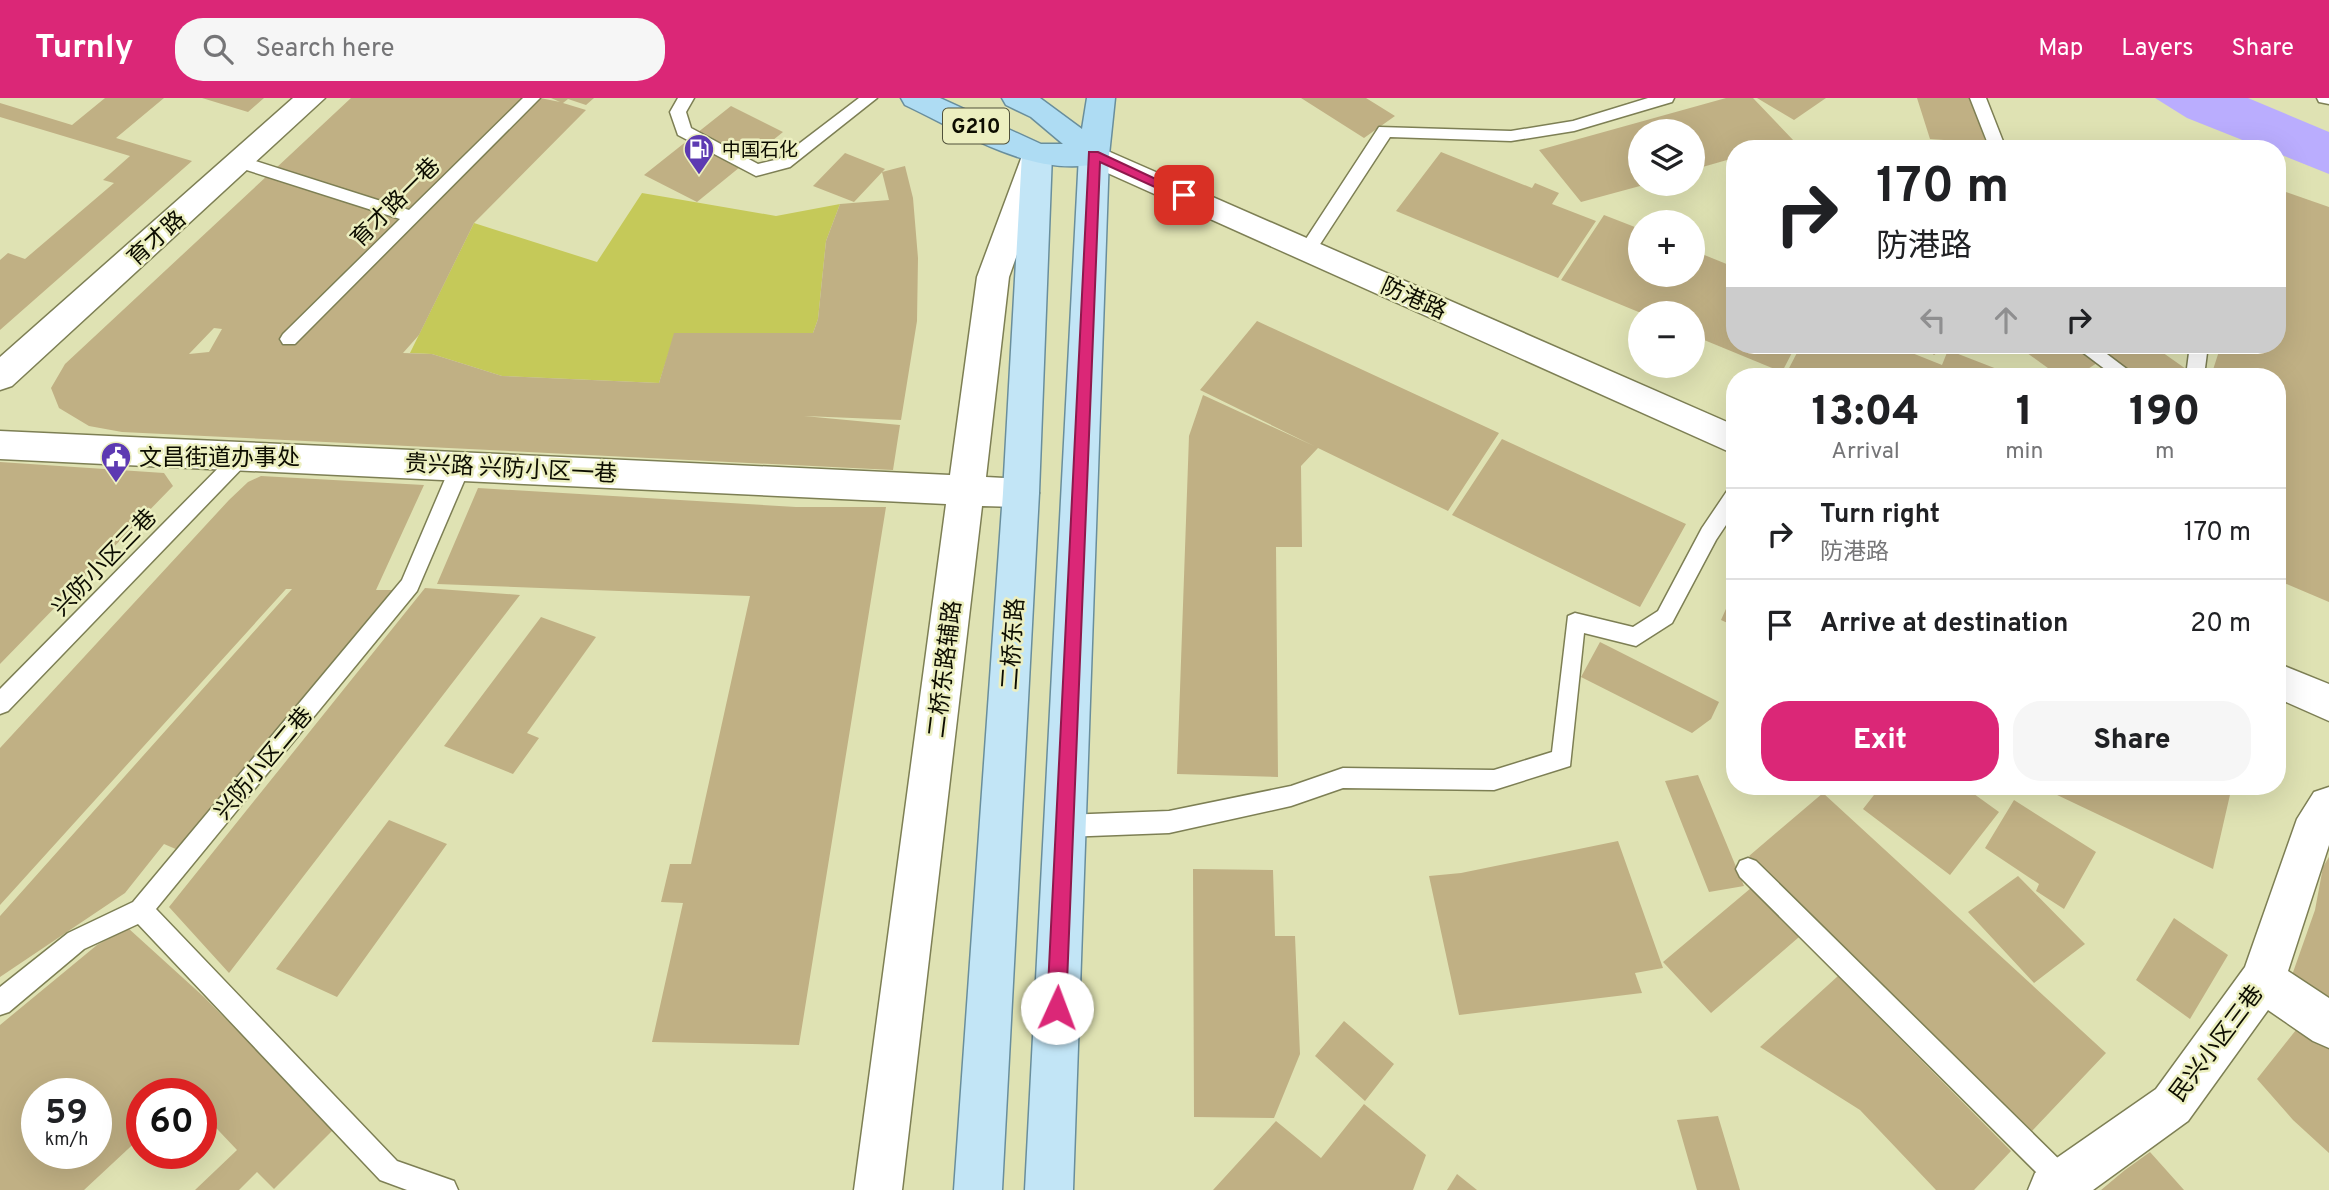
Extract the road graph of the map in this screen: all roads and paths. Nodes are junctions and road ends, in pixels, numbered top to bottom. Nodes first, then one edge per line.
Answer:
1 (311, 98) edge
2 (532, 98) edge
3 (687, 98) edge
4 (869, 98) edge
5 (915, 98) edge
6 (1101, 98) edge
7 (1666, 98) edge
8 (1978, 98) edge
9 (1034, 102) edge
10 (1994, 140) edge
11 (1037, 155) junction
12 (1094, 155) junction
13 (240, 162) junction
14 (413, 217) junction
15 (1307, 251) junction
16 (289, 339) dead end
17 (2095, 354) edge
18 (2115, 368) edge
19 (0, 377) edge
20 (1726, 436) edge
21 (0, 445) edge
22 (243, 455) junction
23 (461, 465) junction
24 (967, 490) junction
25 (1021, 493) junction
26 (1726, 509) edge
27 (2286, 684) edge
28 (2329, 703) edge
29 (0, 704) edge
30 (2329, 806) edge
31 (1064, 826) junction
32 (1748, 869) dead end
33 (141, 910) junction
34 (2263, 980) junction
35 (0, 1003) edge
36 (2329, 1026) edge
37 (2058, 1186) edge
38 (445, 1190) edge
39 (878, 1190) edge
40 (978, 1190) edge
41 (1049, 1190) edge

1 - 13 street, 育才路
2 - 14 lane, 育才路一巷
3 - 4 lane
5 - 11 highway, 防港路 / G210
6 - 12 highway
7 - 15 lane
8 - 10 lane
9 - 11 highway, 二桥东路 / G210
9 - 12 highway, 防港路 / G210
11 - 12 highway, 防港路 / G210
11 - 24 street, 二桥东路辅路
11 - 25 main road, 二桥东路
12 - 15 street, 防港路
12 - 31 main road
13 - 14 lane
13 - 19 street, 育才路
14 - 16 lane, 育才路一巷
15 - 20 street, 防港路
17 - 18 lane
21 - 22 street, 贵兴路 兴防小区一巷
22 - 23 street, 贵兴路 兴防小区一巷
22 - 29 lane, 兴防小区三巷
23 - 24 street, 贵兴路 兴防小区一巷
23 - 33 lane, 兴防小区二巷
24 - 25 street, 贵兴路 兴防小区一巷
24 - 39 street, 二桥东路辅路
25 - 40 main road, 二桥东路
26 - 31 lane
27 - 28 street
30 - 34 street, 民兴小区三巷
31 - 41 main road
32 - 37 lane
33 - 35 lane, 兴防小区二巷
33 - 38 lane
34 - 36 street
34 - 37 street, 民兴小区三巷

